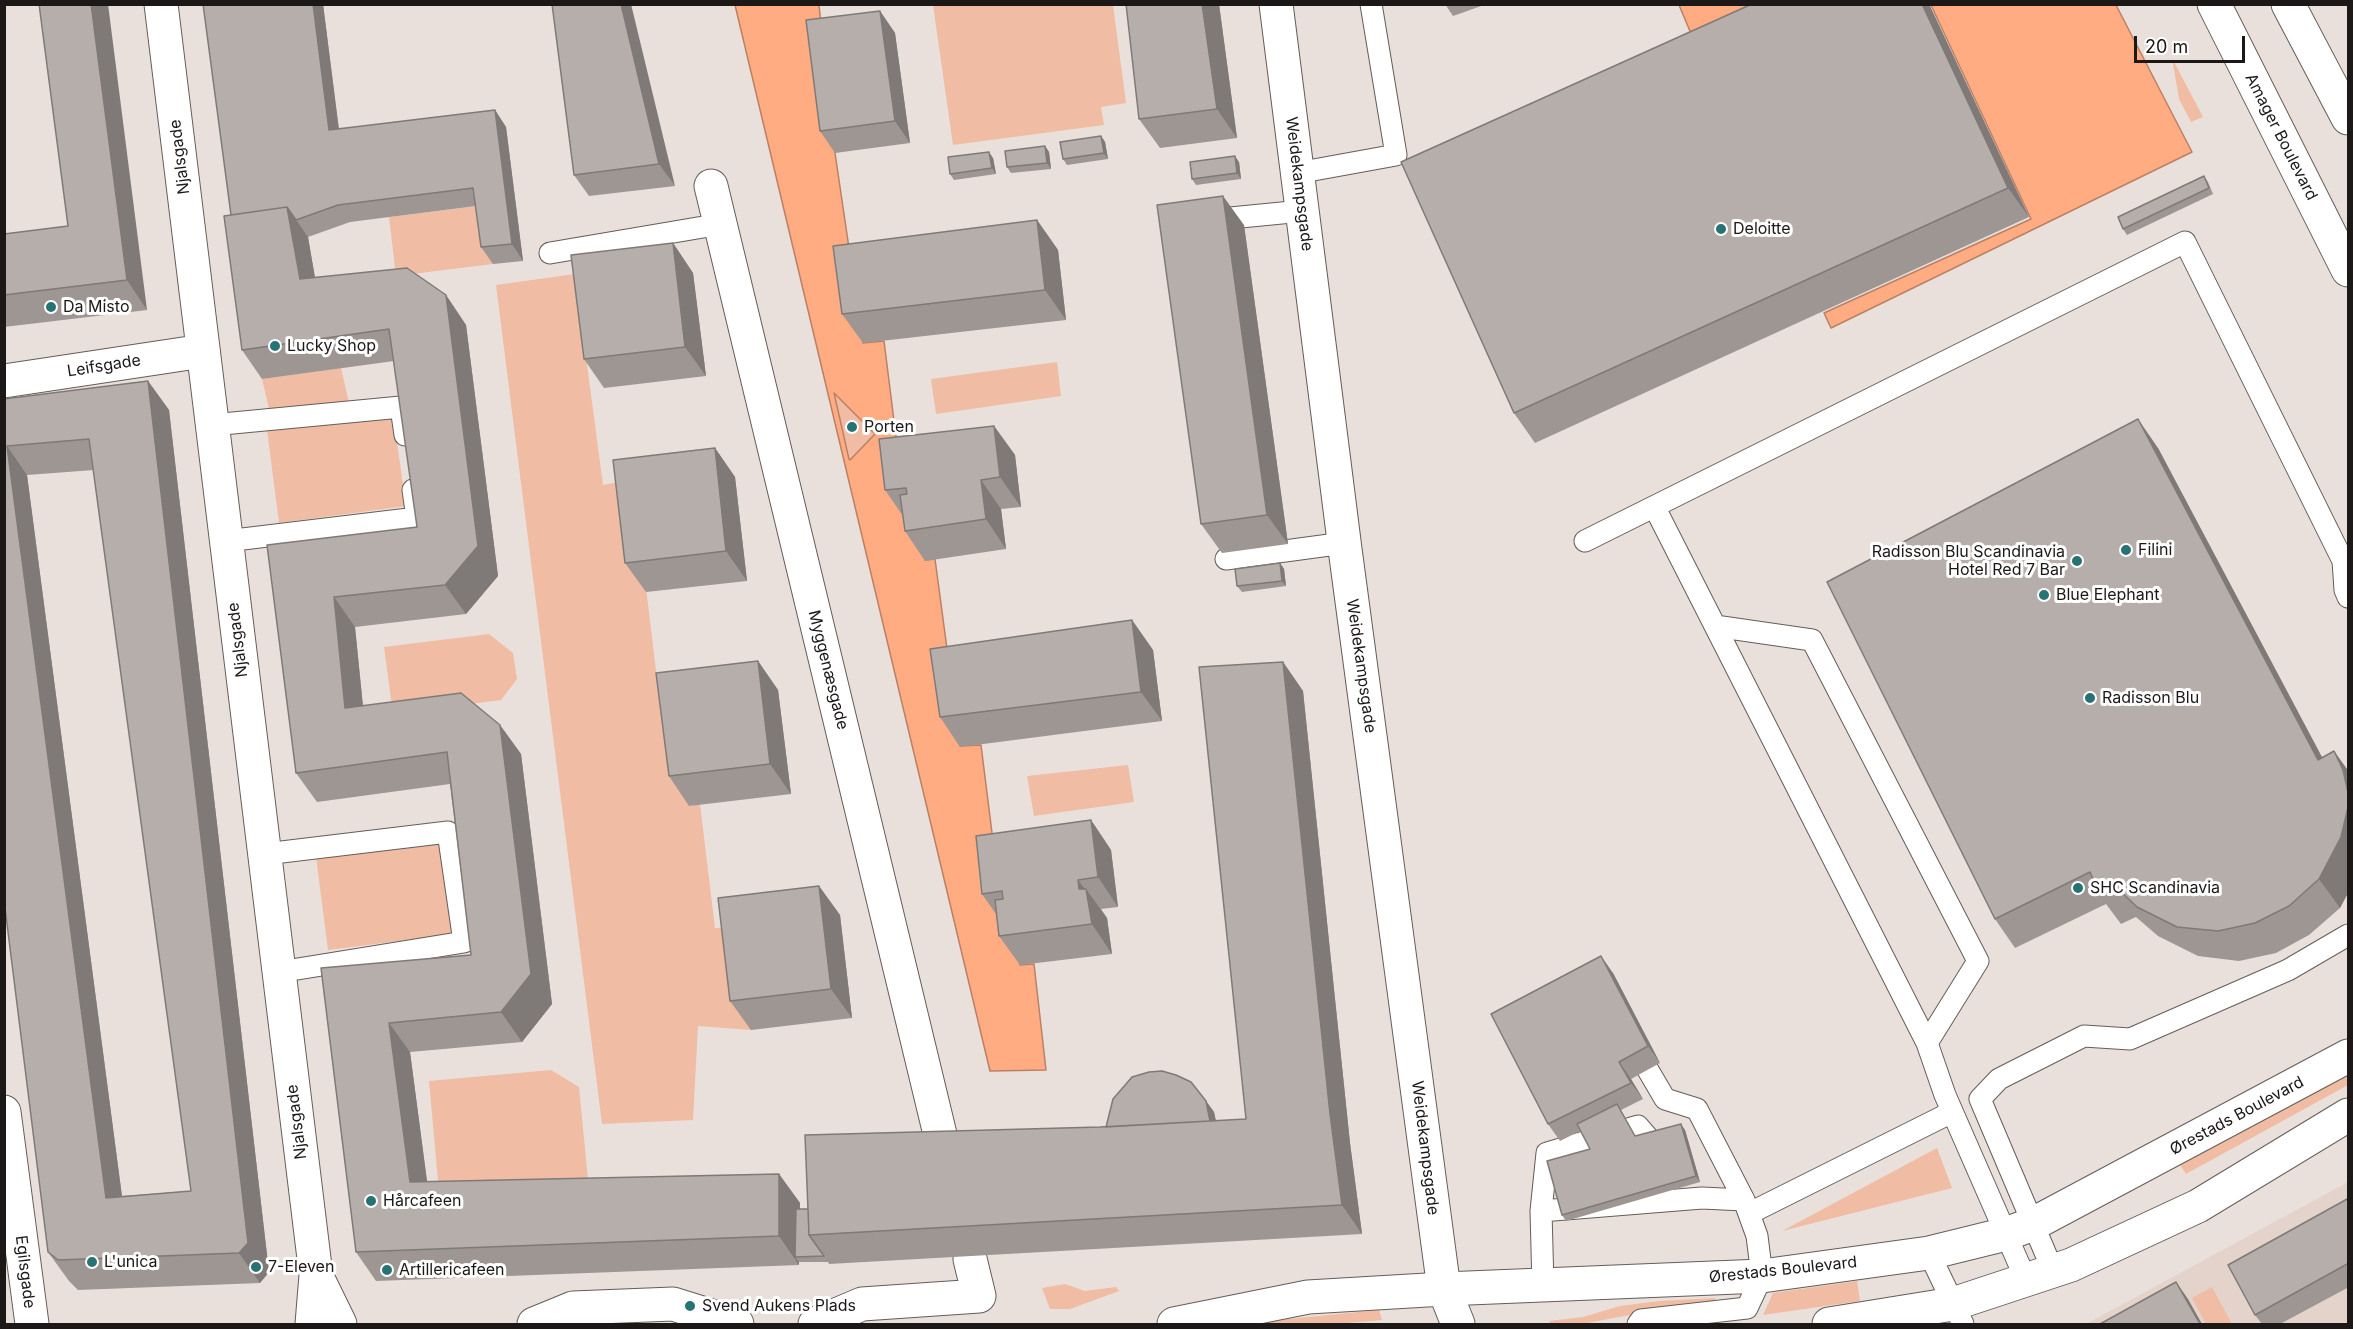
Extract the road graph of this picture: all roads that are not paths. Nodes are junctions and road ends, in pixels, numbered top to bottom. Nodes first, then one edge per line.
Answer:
1 (161, 4) edge
2 (1276, 4) edge
3 (1371, 4) edge
4 (2214, 4) edge
5 (2288, 4) edge
6 (2349, 118) edge
7 (1297, 173) junction
8 (711, 186) dead end
9 (1302, 211) junction
10 (1193, 222) edge
11 (721, 225) junction
12 (550, 253) dead end
13 (2348, 269) edge
14 (203, 351) junction
15 (4, 381) edge
16 (212, 425) junction
17 (408, 450) edge
18 (411, 472) edge
19 (1655, 508) junction
20 (226, 541) junction
21 (1585, 541) dead end
22 (1344, 543) junction
23 (1226, 560) edge
24 (2349, 597) edge
25 (1715, 626) junction
26 (265, 854) junction
27 (2349, 934) edge
28 (279, 972) junction
29 (1927, 1043) junction
30 (2349, 1056) edge
31 (1648, 1070) edge
32 (4, 1112) edge
33 (1952, 1112) junction
34 (2349, 1115) edge
35 (1547, 1152) junction
36 (945, 1155) edge
37 (1563, 1171) edge
38 (1578, 1189) edge
39 (1702, 1198) junction
40 (1593, 1207) junction
41 (1747, 1207) junction
42 (1542, 1211) junction
43 (2019, 1229) junction
44 (1929, 1253) junction
45 (970, 1260) edge
46 (316, 1275) junction
47 (1762, 1276) junction
48 (2040, 1276) junction
49 (1543, 1286) junction
50 (1444, 1289) junction
51 (1958, 1314) edge
52 (32, 1324) edge
53 (312, 1324) edge
54 (340, 1324) edge
55 (534, 1324) edge
56 (737, 1324) edge
57 (815, 1324) edge
58 (1174, 1324) edge
59 (1458, 1324) edge
60 (1638, 1324) edge
61 (1829, 1324) edge

1 - 14 street, Njalsgade
2 - 7 street, Weidekampsgade
3 - 7 lane
4 - 13 street, Amager Boulevard
5 - 6 street
7 - 9 street, Weidekampsgade
8 - 11 street, Myggenæsgade
9 - 10 lane
9 - 22 street, Weidekampsgade
11 - 12 lane
11 - 36 street, Myggenæsgade
14 - 15 street, Leifsgade
14 - 16 street, Njalsgade
16 - 17 lane
16 - 20 street, Njalsgade
18 - 20 lane
19 - 21 lane
19 - 24 lane
19 - 25 lane
20 - 26 street, Njalsgade
22 - 23 lane
22 - 50 street, Weidekampsgade
25 - 29 lane
25 - 29 lane
26 - 28 street, Njalsgade
26 - 28 lane
27 - 43 lane
28 - 46 street, Njalsgade
29 - 33 lane
30 - 43 street, Ørestads Boulevard
31 - 41 lane
32 - 52 street, Egilsgade
33 - 41 lane
33 - 43 lane
34 - 48 street
35 - 37 lane
35 - 39 lane
35 - 42 lane
38 - 40 lane
39 - 40 lane
39 - 41 lane
40 - 42 lane
41 - 47 lane
42 - 49 lane
43 - 44 street, Ørestads Boulevard
43 - 48 lane
43 - 48 lane
44 - 47 street, Ørestads Boulevard
44 - 51 lane
45 - 57 street
46 - 53 street, Njalsgade
46 - 54 street, Njalsgade
47 - 49 street, Ørestads Boulevard
47 - 60 lane
48 - 51 street
49 - 50 street, Ørestads Boulevard
50 - 58 street, Ørestads Boulevard
50 - 59 street, Weidekampsgade
51 - 61 street
55 - 56 street

